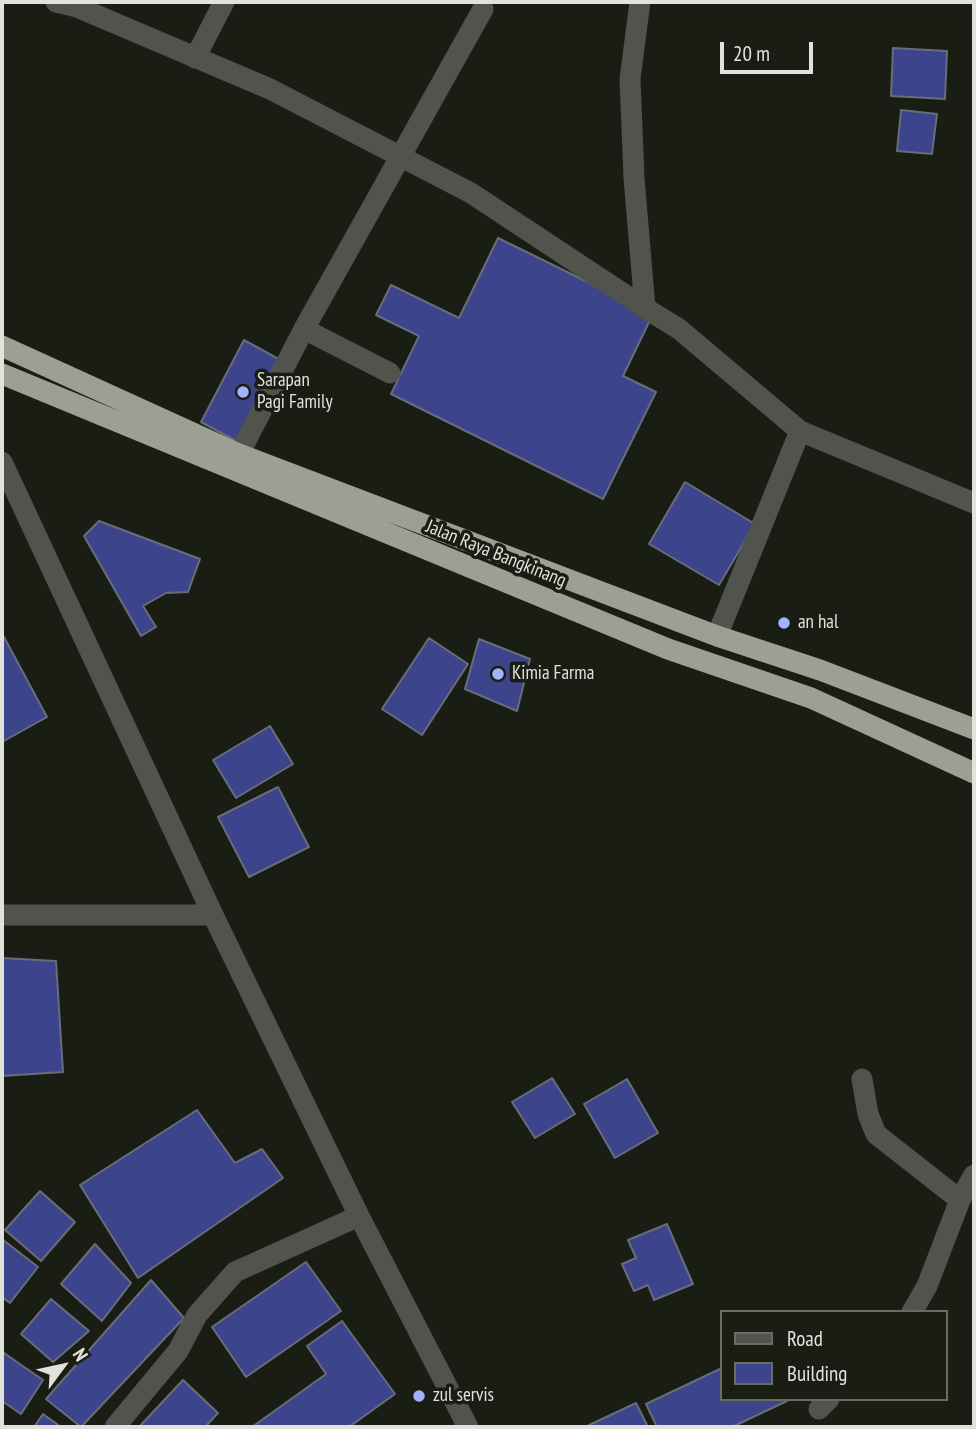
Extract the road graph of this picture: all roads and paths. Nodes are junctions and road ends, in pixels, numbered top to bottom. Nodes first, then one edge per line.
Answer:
1 (56, 2) edge
2 (223, 2) edge
3 (640, 2) edge
4 (483, 9) dead end
5 (195, 58) junction
6 (400, 157) junction
7 (645, 308) junction
8 (304, 328) junction
9 (2, 346) edge
10 (390, 373) dead end
11 (2, 374) edge
12 (800, 430) junction
13 (239, 454) junction
14 (2, 461) edge
15 (974, 503) edge
16 (717, 636) junction
17 (820, 670) junction
18 (811, 698) junction
19 (974, 729) edge
20 (974, 773) edge
21 (2, 915) edge
22 (213, 915) junction
23 (862, 1079) dead end
24 (974, 1175) edge
25 (960, 1200) junction
26 (359, 1216) junction
27 (913, 1310) edge
28 (115, 1427) edge
29 (468, 1427) edge

1 - 5 street
2 - 5 street
3 - 7 street
4 - 6 street
5 - 6 street
6 - 7 street
6 - 8 street
7 - 12 street
8 - 10 street
8 - 13 street
9 - 13 highway, Jalan Raya Bangkinang
11 - 18 highway, Jalan Raya Bangkinang
12 - 15 street
12 - 16 street
13 - 16 highway, Jalan Raya Bangkinang
14 - 22 street
16 - 17 highway, Jalan Raya Bangkinang
17 - 18 highway
17 - 19 highway, Jalan Raya Bangkinang
18 - 20 highway, Jalan Raya Bangkinang
21 - 22 street
22 - 26 street
23 - 25 street
24 - 25 street
25 - 27 street
26 - 28 street
26 - 29 street

